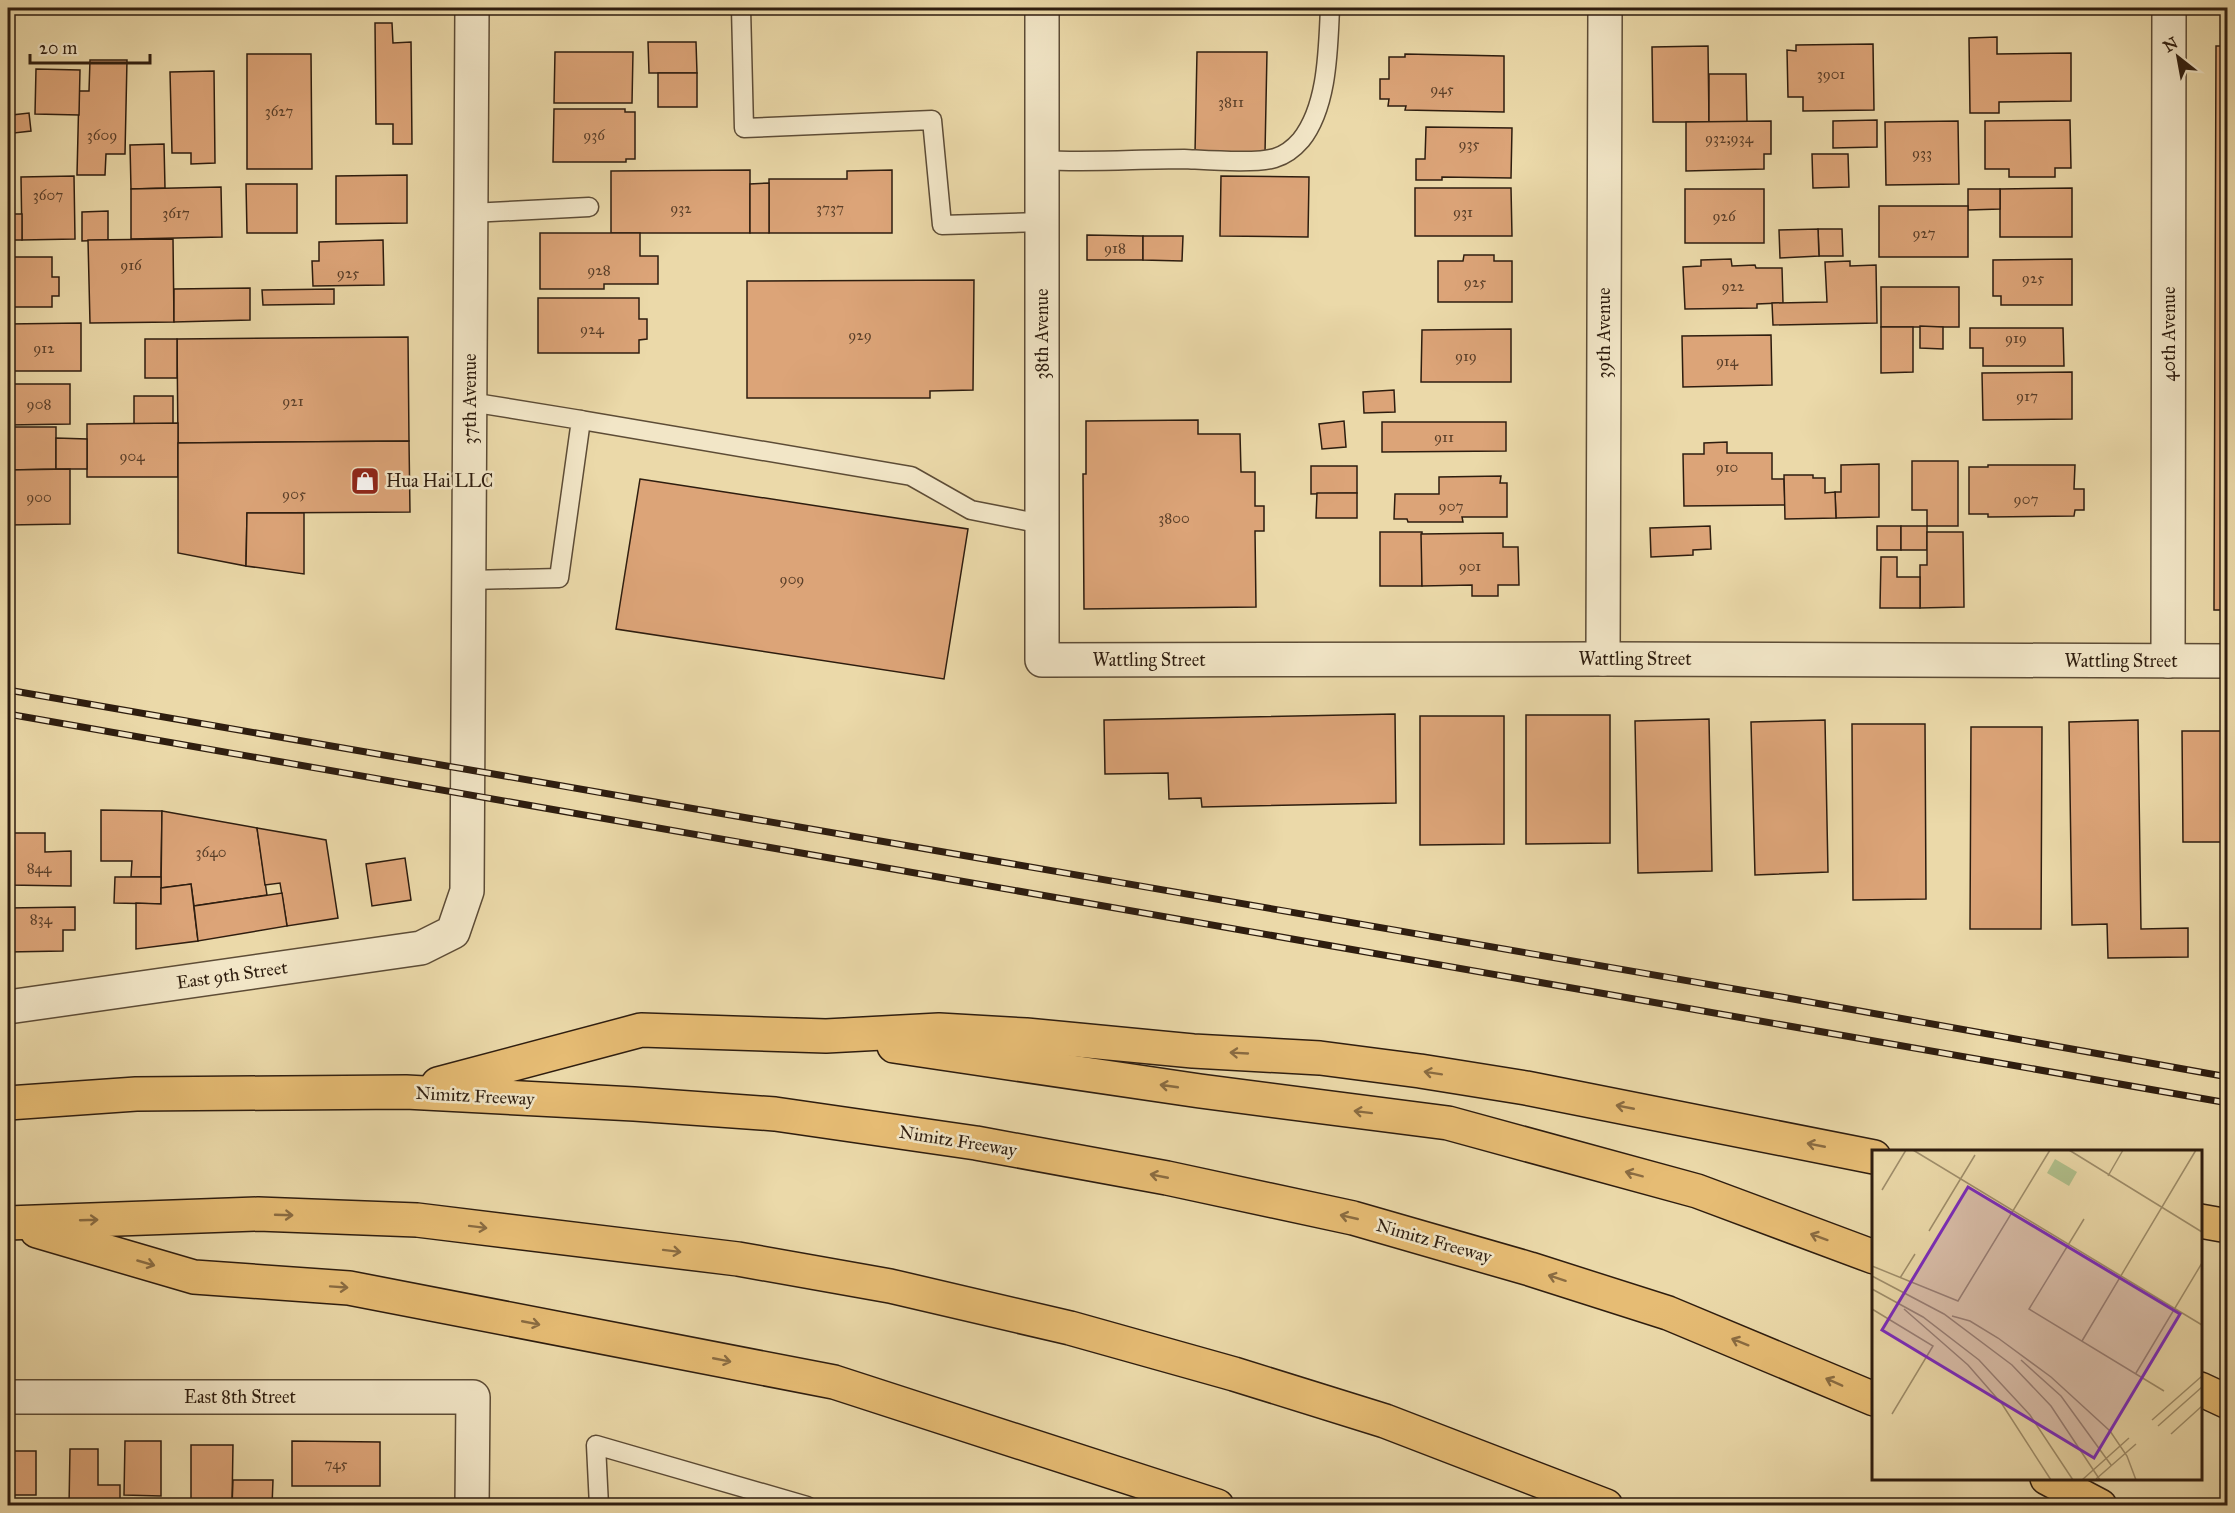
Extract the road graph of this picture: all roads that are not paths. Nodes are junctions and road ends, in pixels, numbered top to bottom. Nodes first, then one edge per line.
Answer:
1 (472, 8) edge
2 (741, 8) edge
3 (1042, 8) edge
4 (1330, 8) edge
5 (1605, 8) edge
6 (2169, 8) edge
7 (1042, 160) junction
8 (589, 207) dead end
9 (471, 213) junction
10 (1042, 222) junction
11 (470, 402) junction
12 (580, 420) junction
13 (1042, 524) junction
14 (469, 580) junction
15 (1603, 658) junction
16 (1042, 660) joint
17 (2168, 661) junction
18 (2228, 662) edge
19 (453, 932) joint
20 (8, 1007) edge
21 (826, 1036) junction
22 (406, 1092) junction
23 (8, 1103) edge
24 (1872, 1157) edge
25 (2202, 1221) edge
26 (9, 1223) edge
27 (2228, 1226) edge
28 (1872, 1256) edge
29 (2202, 1390) edge
30 (8, 1397) edge
31 (1872, 1398) edge
32 (2228, 1402) edge
33 (2050, 1480) edge
34 (472, 1506) edge
35 (599, 1506) edge
36 (807, 1506) edge
37 (1216, 1506) edge
38 (1606, 1506) edge
39 (2100, 1506) edge

1 - 9 street, 37th Avenue
2 - 10 lane
3 - 7 street, 38th Avenue
4 - 7 lane
5 - 15 street, 39th Avenue
6 - 17 street, 40th Avenue
7 - 10 street, 38th Avenue
8 - 9 lane
9 - 11 street, 37th Avenue
10 - 13 street, 38th Avenue
11 - 12 lane
11 - 14 street, 37th Avenue
12 - 13 lane
12 - 14 lane
13 - 16 street, 38th Avenue
14 - 19 street, 37th Avenue
15 - 16 street, Wattling Street
15 - 17 street, Wattling Street
17 - 18 street, Wattling Street
19 - 20 street, East 9th Street
21 - 22 highway
24 -> 21 highway
28 -> 21 highway
22 - 23 highway, Nimitz Freeway
31 -> 22 highway, Nimitz Freeway
25 - 27 highway
26 -> 37 highway
26 -> 38 highway
29 - 32 highway
30 - 34 street, East 8th Street
33 - 39 highway
35 - 36 lane

